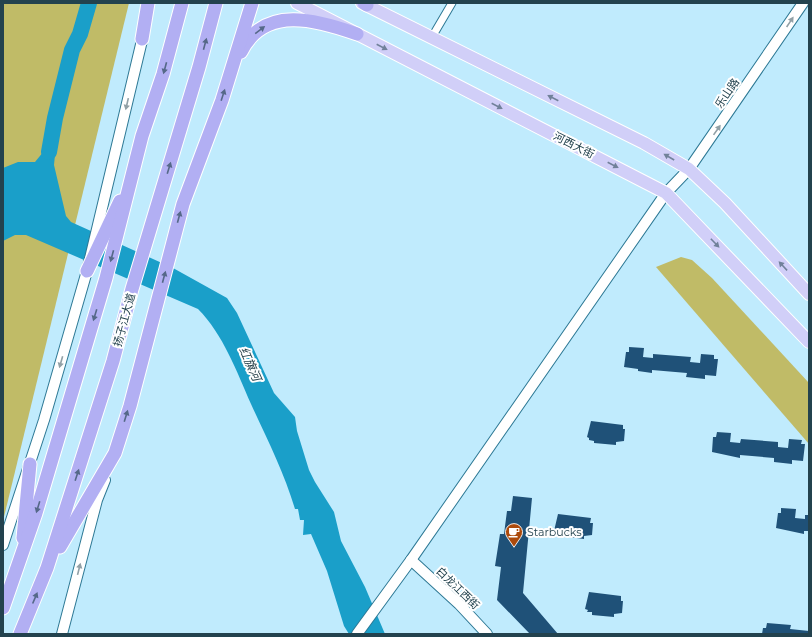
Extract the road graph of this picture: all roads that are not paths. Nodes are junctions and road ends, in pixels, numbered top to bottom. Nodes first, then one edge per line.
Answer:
1 (148, 3) edge
2 (153, 3) edge
3 (182, 3) edge
4 (216, 3) edge
5 (252, 3) edge
6 (297, 3) edge
7 (452, 3) edge
8 (803, 3) edge
9 (364, 4) edge
10 (357, 34) junction
11 (432, 37) junction
12 (142, 39) junction
13 (230, 73) junction
14 (689, 169) junction
15 (666, 193) junction
16 (107, 230) junction
17 (87, 271) joint
18 (809, 294) edge
19 (809, 342) edge
20 (115, 453) junction
21 (30, 464) junction
22 (3, 545) edge
23 (22, 552) junction
24 (411, 560) junction
25 (47, 568) junction
26 (3, 608) edge
27 (20, 634) edge
28 (62, 634) edge
29 (357, 634) edge
30 (487, 634) edge

1 - 12 highway
2 - 12 street
3 -> 16 highway
25 -> 4 highway, 扬子江大道
5 - 13 highway
6 - 10 main road, 河西大街
7 - 11 street
14 -> 8 street, 乐山路
9 - 11 main road
13 -> 10 highway
10 -> 15 main road, 河西大街
14 -> 11 main road
12 -> 16 street
20 -> 13 highway
14 - 15 street, 乐山路
18 -> 14 main road
15 -> 19 main road, 河西大街
15 - 24 street, 乐山路
16 - 17 highway
16 -> 23 highway
17 -> 21 street
20 - 25 highway
28 -> 20 street
21 - 22 street
21 - 23 highway
23 - 26 highway
24 - 29 street, 乐山路
24 - 30 street, 白龙江西街
27 -> 25 highway, 扬子江大道

